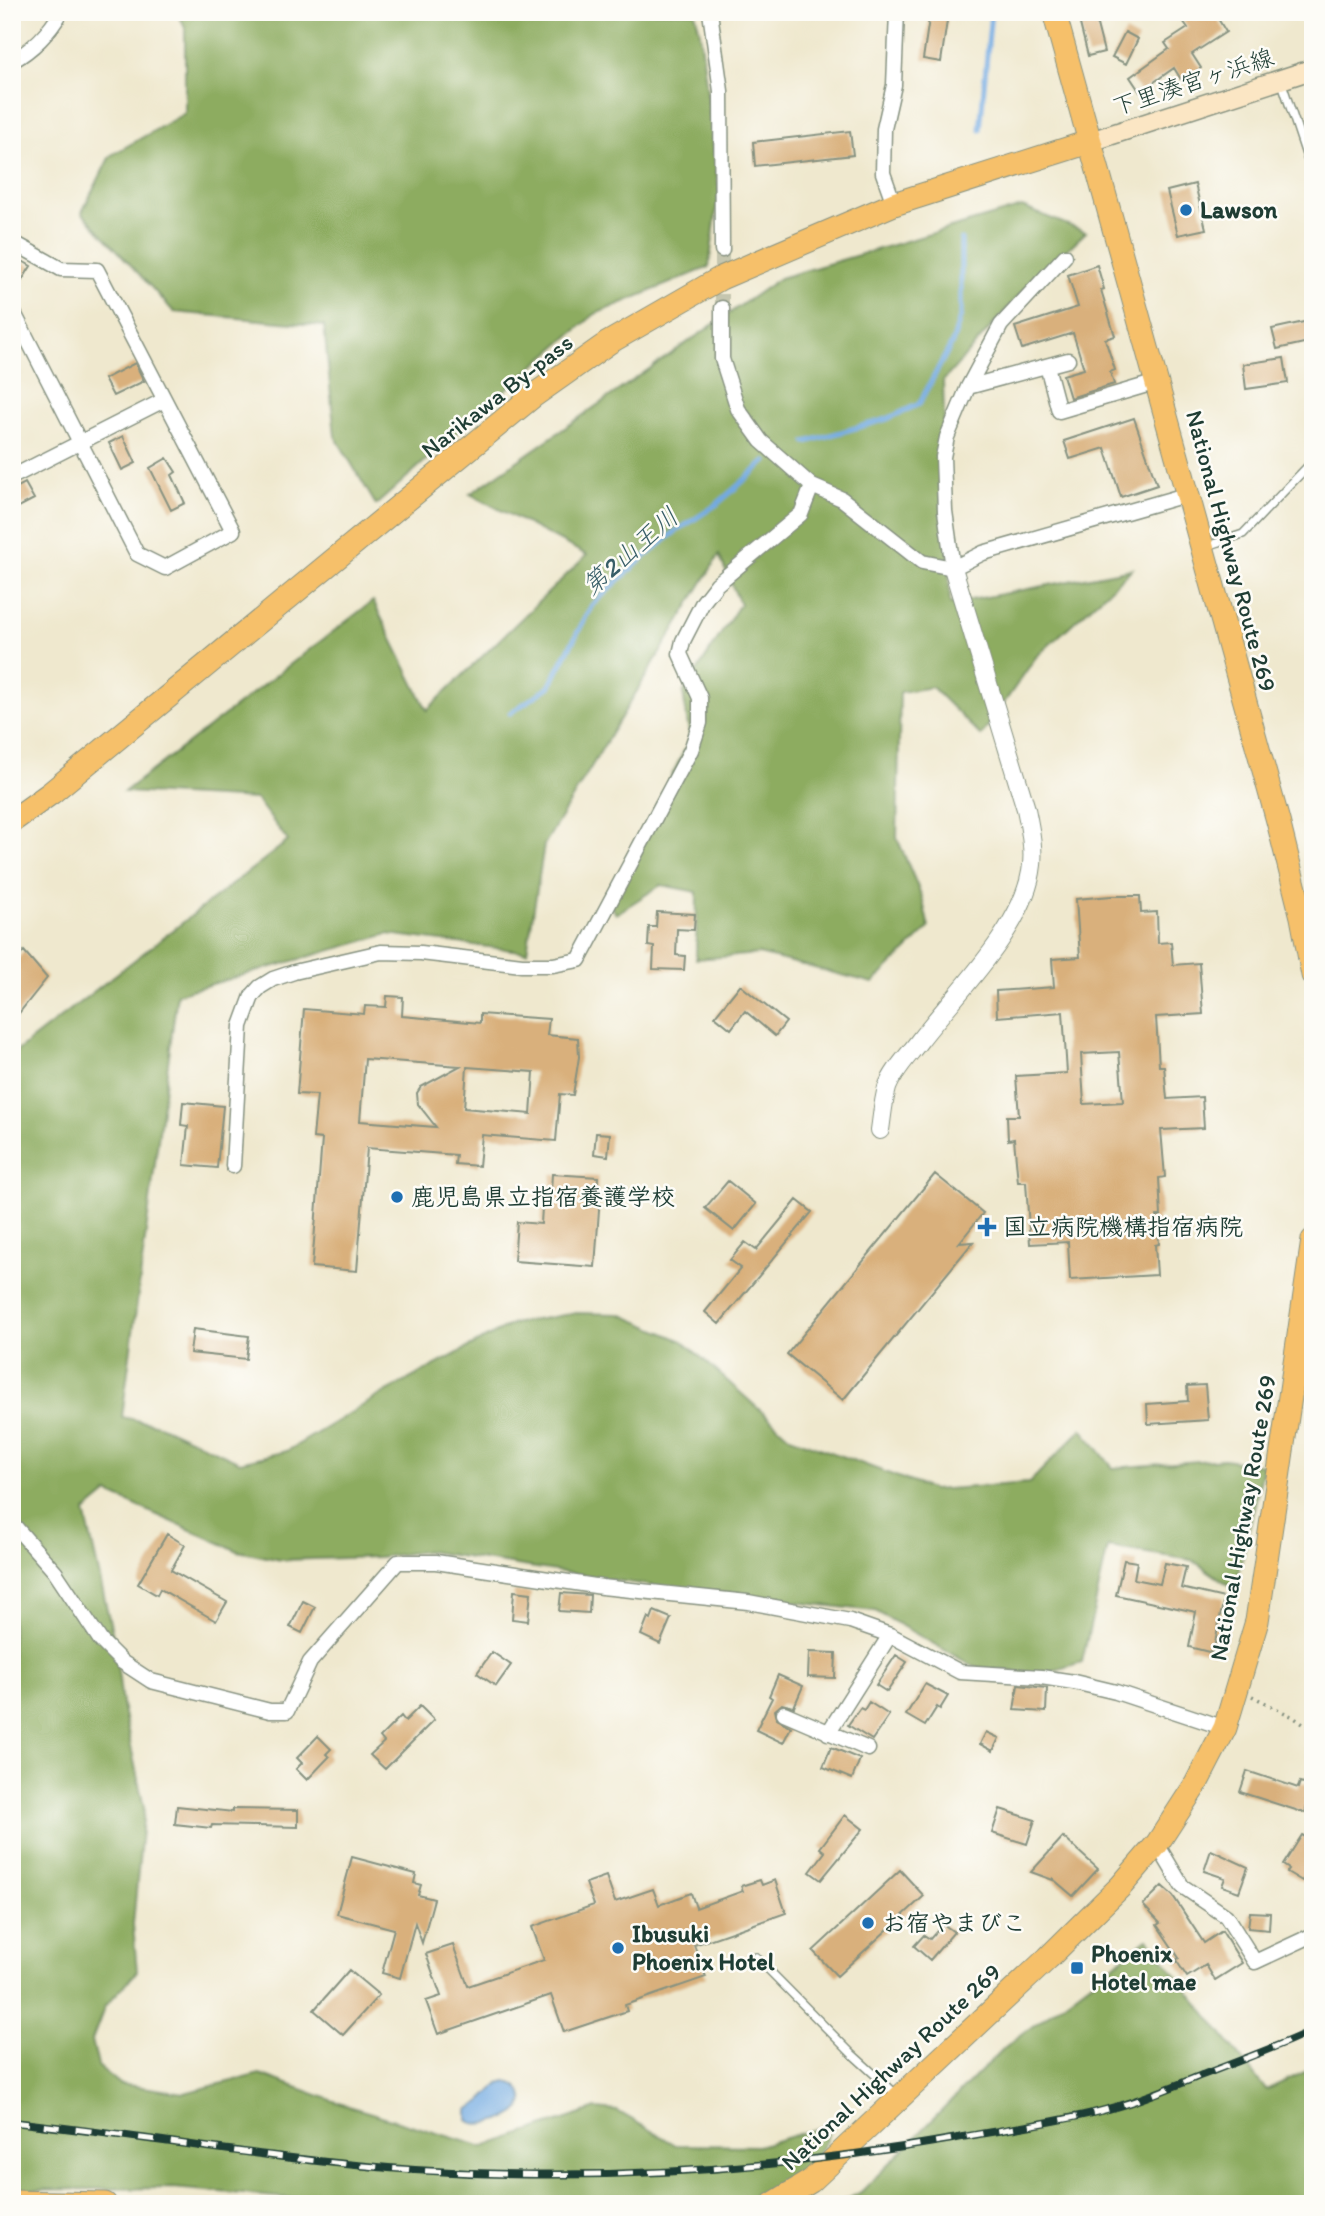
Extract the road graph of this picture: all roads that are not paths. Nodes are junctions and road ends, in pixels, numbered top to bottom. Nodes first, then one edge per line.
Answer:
1 (61, 12) edge
2 (710, 12) edge
3 (897, 12) edge
4 (1054, 12) edge
5 (12, 61) edge
6 (1313, 69) edge
7 (1281, 79) junction
8 (1089, 142) junction
9 (1313, 176) edge
10 (894, 204) junction
11 (12, 246) edge
12 (722, 250) tunnel mouth
13 (1065, 257) dead end
14 (722, 308) tunnel mouth
15 (12, 309) edge
16 (1068, 360) dead end
17 (1046, 366) junction
18 (1157, 382) junction
19 (968, 387) junction
20 (164, 400) junction
21 (80, 444) junction
22 (1313, 465) edge
23 (12, 477) edge
24 (811, 486) junction
25 (1189, 494) junction
26 (1203, 547) junction
27 (953, 568) junction
28 (12, 821) edge
29 (1313, 975) edge
30 (880, 1130) dead end
31 (233, 1166) dead end
32 (1313, 1240) edge
33 (12, 1523) edge
34 (890, 1635) junction
35 (784, 1713) dead end
36 (1225, 1728) junction
37 (828, 1733) junction
38 (868, 1749) dead end
39 (1157, 1844) junction
40 (1313, 1935) edge
41 (756, 1956) dead end
42 (899, 2097) junction
43 (12, 2202) edge
44 (105, 2204) edge
45 (773, 2204) edge

1 - 5 street
2 - 12 street
3 - 10 street
4 - 8 highway, National Highway Route 269
6 - 7 main road, 下里湊宮ヶ浜線
7 - 8 main road, 下里湊宮ヶ浜線
7 - 9 lane
8 - 10 highway, Narikawa By-pass
8 - 18 highway, National Highway Route 269
10 - 28 highway, Narikawa By-pass
11 - 20 street
13 - 19 street
14 - 24 street
15 - 21 street
16 - 17 street
17 - 18 street
17 - 19 street
18 - 25 highway, National Highway Route 269
19 - 27 street
20 - 21 street
20 - 21 street
21 - 23 street
22 - 26 lane
24 - 27 street
24 - 31 street
25 - 26 highway, National Highway Route 269
25 - 27 street
26 - 29 highway, National Highway Route 269
27 - 30 street
32 - 36 highway, National Highway Route 269
33 - 34 street
34 - 36 street
34 - 37 street
35 - 37 street
36 - 39 highway, National Highway Route 269
37 - 38 street
39 - 40 street
39 - 42 highway, National Highway Route 269
41 - 42 lane
42 - 45 highway, National Highway Route 269
43 - 44 highway

